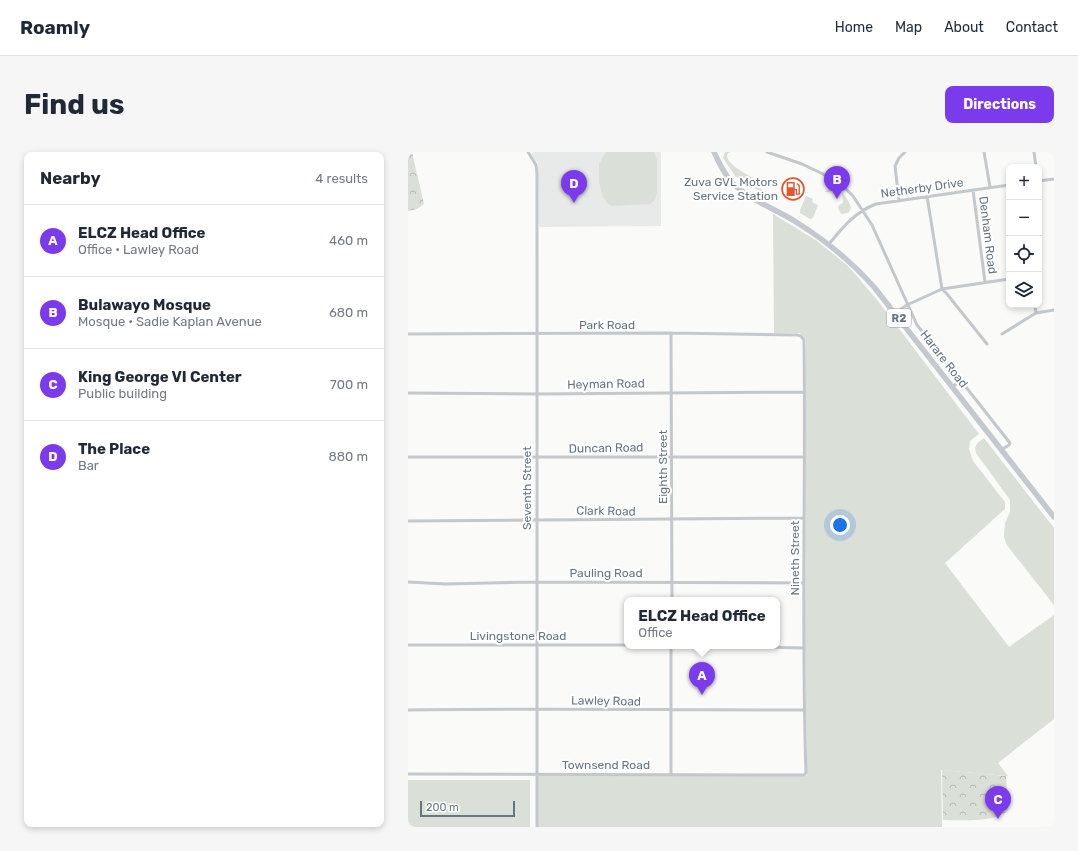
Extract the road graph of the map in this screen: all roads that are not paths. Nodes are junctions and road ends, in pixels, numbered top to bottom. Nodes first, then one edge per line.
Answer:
1 (529, 152) edge
2 (714, 152) edge
3 (767, 152) edge
4 (905, 152) edge
5 (984, 152) edge
6 (1034, 152) edge
7 (1036, 164) edge
8 (1054, 179) edge
9 (1042, 181) edge
10 (1006, 185) edge
11 (990, 187) junction
12 (973, 190) junction
13 (927, 196) junction
14 (899, 201) junction
15 (863, 210) junction
16 (829, 244) junction
17 (1006, 279) edge
18 (985, 282) junction
19 (942, 290) junction
20 (907, 305) junction
21 (1035, 308) edge
22 (1054, 310) edge
23 (895, 313) junction
24 (1036, 313) junction
25 (671, 333) junction
26 (408, 334) edge
27 (537, 334) junction
28 (1002, 334) dead end
29 (804, 340) joint
30 (987, 344) dead end
31 (960, 380) junction
32 (952, 387) junction
33 (672, 392) junction
34 (804, 392) junction
35 (408, 393) edge
36 (536, 394) junction
37 (1001, 450) junction
38 (672, 456) junction
39 (408, 457) edge
40 (804, 457) junction
41 (537, 458) junction
42 (804, 518) junction
43 (1054, 518) edge
44 (536, 519) junction
45 (672, 520) junction
46 (408, 521) edge
47 (408, 582) edge
48 (536, 582) junction
49 (672, 582) junction
50 (804, 583) junction
51 (672, 597) edge
52 (408, 645) edge
53 (536, 645) junction
54 (624, 645) edge
55 (780, 647) edge
56 (804, 648) junction
57 (672, 649) edge
58 (536, 708) junction
59 (408, 710) edge
60 (671, 710) junction
61 (804, 710) junction
62 (408, 774) edge
63 (537, 774) junction
64 (671, 774) junction
65 (804, 775) joint
66 (537, 827) edge

1 - 27 street, Seventh Street
2 - 16 highway, Harare Road / R2
3 - 15 street
4 - 14 street
5 - 11 street
6 - 7 street
8 - 9 street
10 - 11 street, Netherby Drive
11 - 12 street, Netherby Drive
12 - 13 street, Netherby Drive
12 - 18 street, Denham Road
13 - 14 street, Netherby Drive
13 - 19 street
14 - 15 street, Netherby Drive
15 - 16 street, Netherby Drive
15 - 20 street
16 - 23 highway, Harare Road / R2
17 - 18 street
18 - 19 street
19 - 20 street
19 - 30 street
20 - 23 street
20 - 31 street
21 - 24 street
22 - 24 street
23 - 32 highway, Harare Road / R2
24 - 28 street
25 - 27 street, Park Road
25 - 29 street, Park Road
25 - 33 street, Eighth Street
26 - 27 street, Park Road
27 - 36 street, Seventh Street
29 - 34 street, Nineth Street
31 - 32 street
31 - 37 street
32 - 37 highway, Harare Road / R2
33 - 34 street, Heyman Road
33 - 36 street, Heyman Road
33 - 38 street, Eighth Street
34 - 40 street, Nineth Street
35 - 36 street, Heyman Road
36 - 41 street, Seventh Street
37 - 43 highway, Harare Road / R2
38 - 40 street, Duncan Road
38 - 41 street, Duncan Road
38 - 45 street, Eighth Street
39 - 41 street, Duncan Road
40 - 42 street, Nineth Street
41 - 44 street, Seventh Street
42 - 45 street, Clark Road
42 - 50 street, Nineth Street
44 - 45 street, Clark Road
44 - 46 street, Clark Road
44 - 48 street, Seventh Street
45 - 49 street, Eighth Street
47 - 48 street, Pauling Road
48 - 49 street, Pauling Road
48 - 53 street, Seventh Street
49 - 50 street, Pauling Road
49 - 51 street, Eighth Street
50 - 56 street, Nineth Street
52 - 53 street, Livingstone Road
53 - 54 street, Livingstone Road
53 - 58 street, Seventh Street
55 - 56 street
56 - 61 street, Nineth Street
57 - 60 street
58 - 59 street, Lawley Road
58 - 60 street, Lawley Road
58 - 63 street, Seventh Street
60 - 61 street, Lawley Road
60 - 64 street
61 - 65 street, Nineth Street
62 - 63 street, Townsend Road
63 - 64 street, Townsend Road
63 - 66 street, Seventh Street
64 - 65 street, Townsend Road

